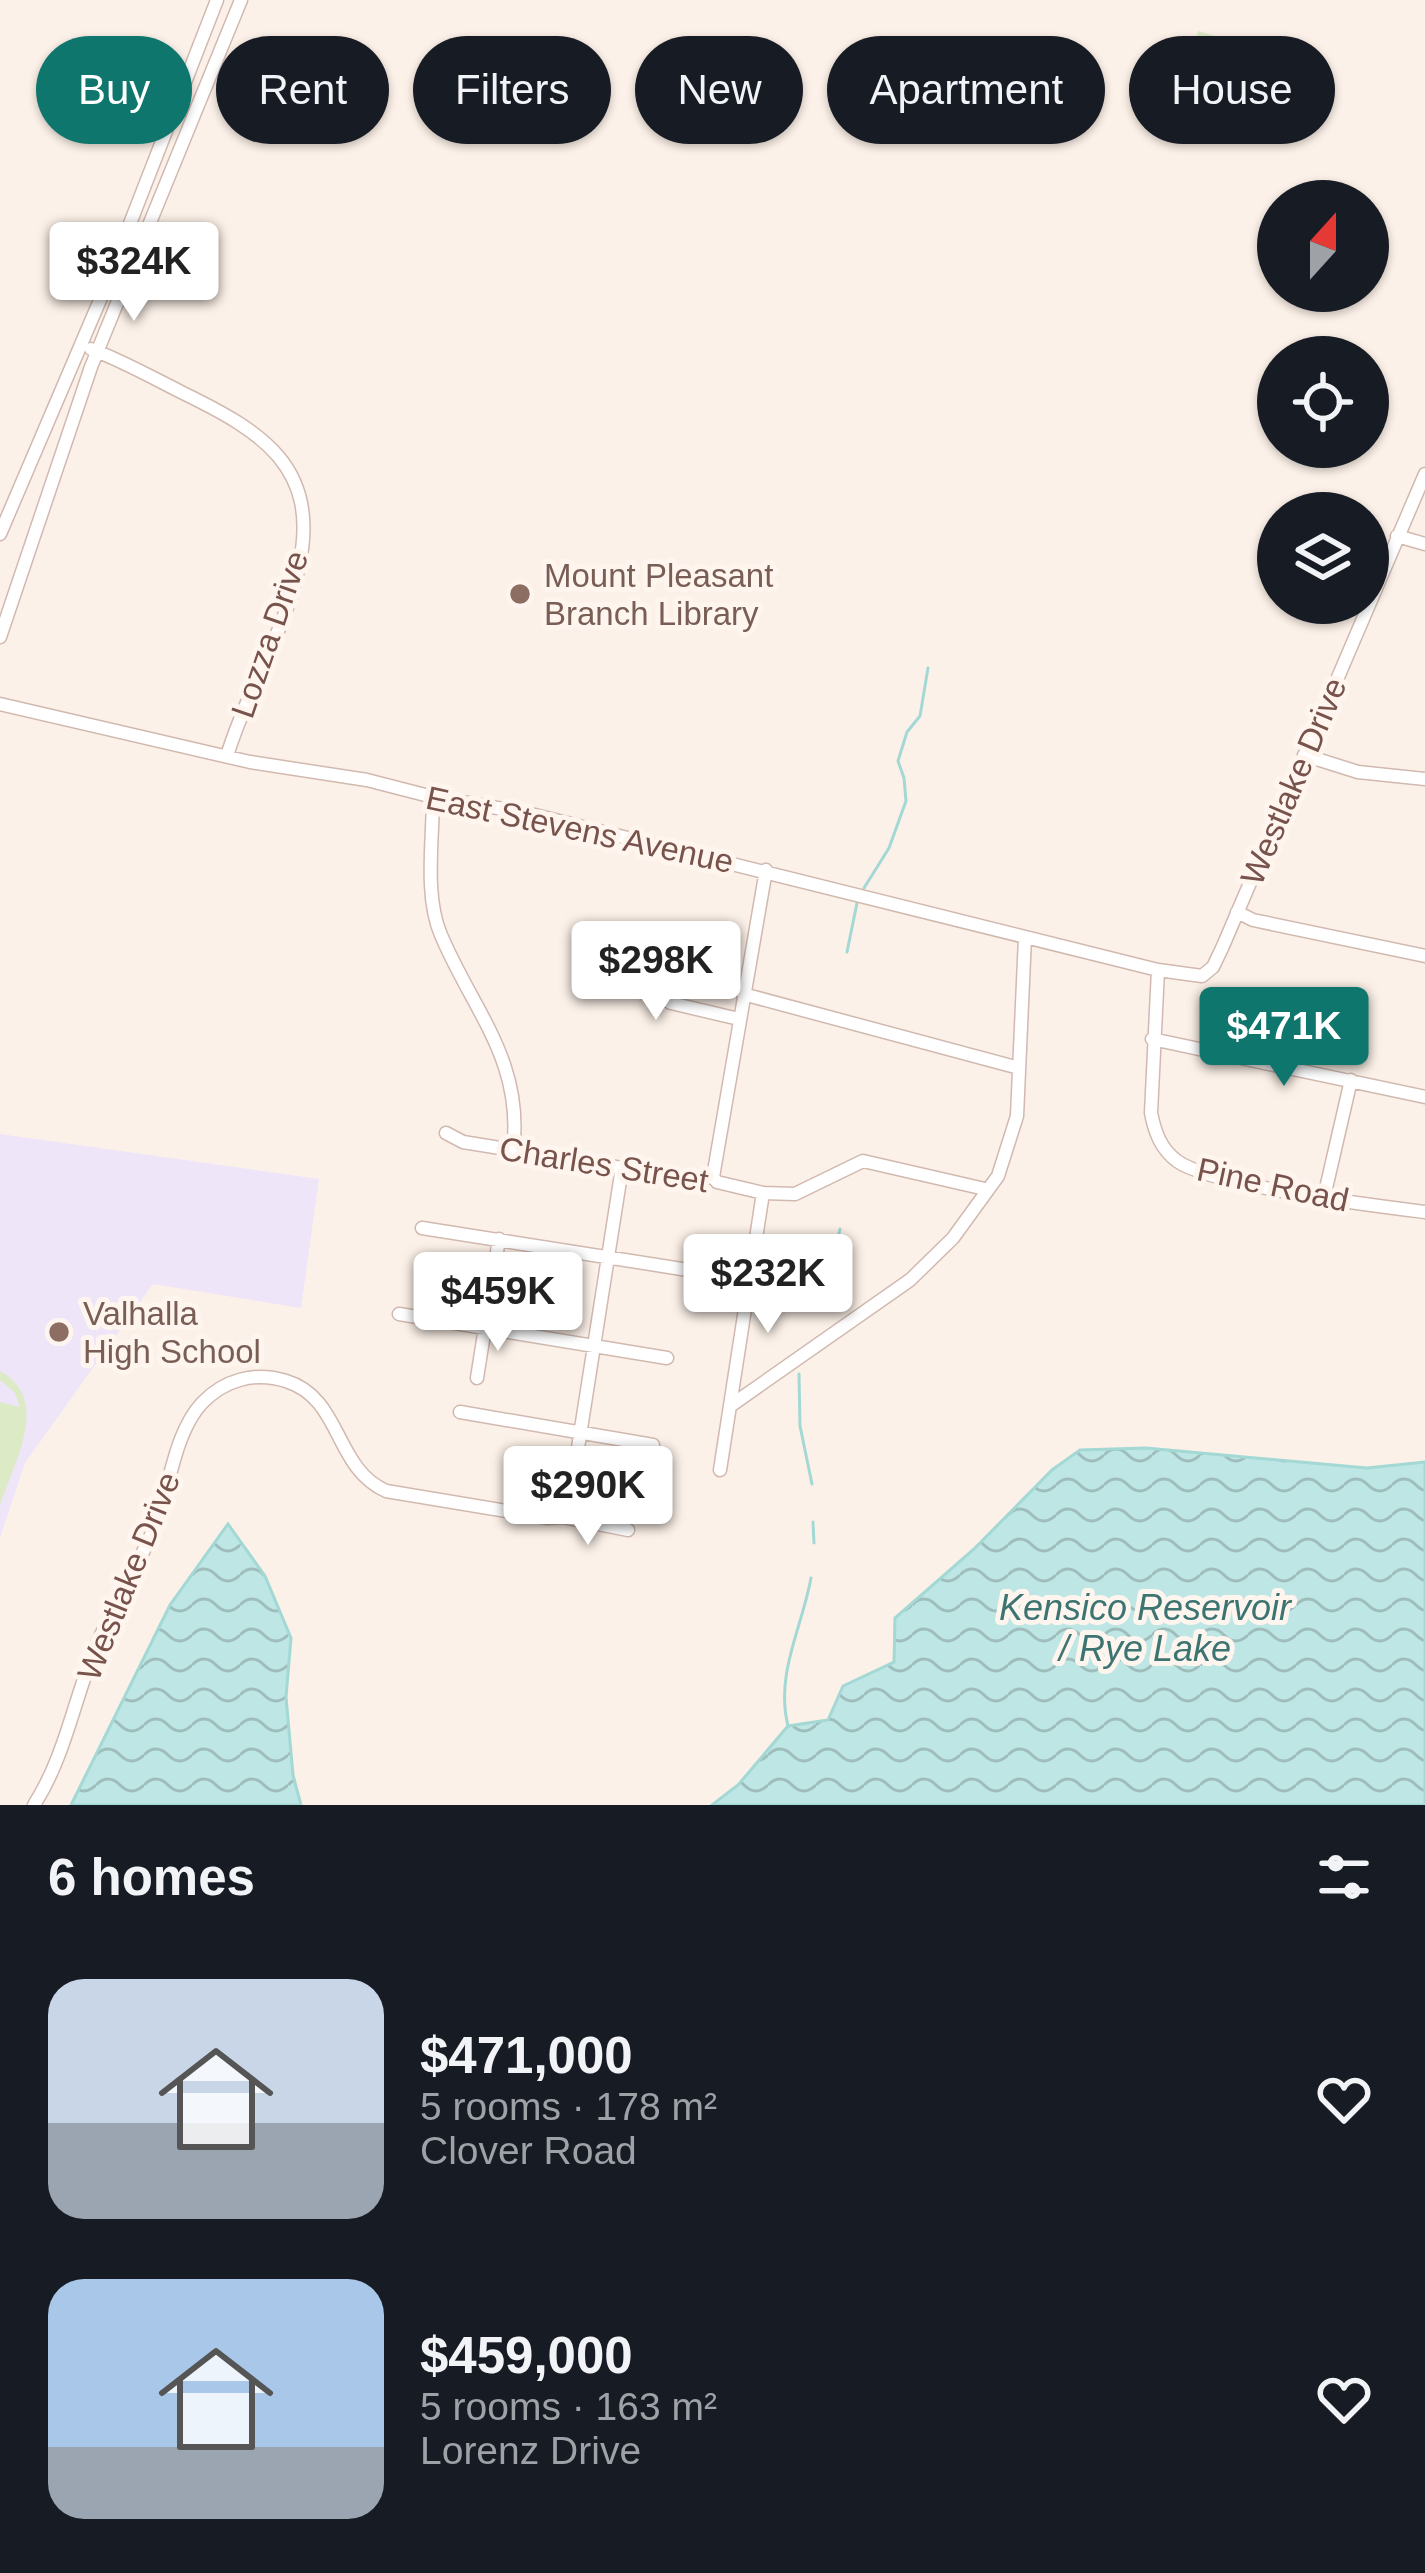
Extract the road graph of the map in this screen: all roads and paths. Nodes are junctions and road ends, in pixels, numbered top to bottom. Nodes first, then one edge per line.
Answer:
1 (217, 0) edge
2 (241, 0) edge
3 (81, 346) junction
4 (97, 351) junction
5 (1425, 474) edge
6 (0, 534) edge
7 (1397, 536) junction
8 (1425, 544) edge
9 (0, 637) edge
10 (0, 704) edge
11 (1304, 755) junction
12 (226, 757) junction
13 (1425, 779) edge
14 (433, 797) junction
15 (766, 870) junction
16 (1237, 912) junction
17 (1025, 937) junction
18 (1425, 956) edge
19 (599, 961) dead end
20 (1158, 970) junction
21 (743, 994) junction
22 (739, 1019) junction
23 (1152, 1039) junction
24 (1019, 1068) junction
25 (1351, 1081) junction
26 (1425, 1097) edge
27 (446, 1133) dead end
28 (513, 1150) junction
29 (622, 1168) junction
30 (713, 1177) junction
31 (985, 1189) junction
32 (763, 1193) junction
33 (1324, 1197) junction
34 (1425, 1212) edge
35 (422, 1228) dead end
36 (499, 1239) junction
37 (608, 1257) junction
38 (688, 1270) dead end
39 (399, 1314) dead end
40 (485, 1327) junction
41 (594, 1345) junction
42 (667, 1358) dead end
43 (477, 1378) dead end
44 (733, 1404) junction
45 (460, 1412) dead end
46 (580, 1433) junction
47 (653, 1444) dead end
48 (720, 1470) dead end
49 (562, 1516) junction
50 (628, 1530) dead end
51 (34, 1805) edge

1 - 3 street
2 - 4 street
3 - 4 street, Lozza Drive
3 - 6 street
4 - 9 street
4 - 12 street, Lozza Drive
5 - 7 street, Westlake Drive
7 - 8 street
7 - 11 street, Westlake Drive
10 - 12 street, East Stevens Avenue
11 - 13 street
11 - 16 street, Westlake Drive
12 - 14 street, East Stevens Avenue
14 - 15 street, East Stevens Avenue
14 - 28 street
15 - 17 street, East Stevens Avenue
15 - 21 street
16 - 18 street
16 - 20 street, Westlake Drive
17 - 20 street, East Stevens Avenue
17 - 24 street
19 - 22 street
20 - 23 street, Pine Road
21 - 22 street
21 - 24 street
22 - 30 street
23 - 25 street
23 - 33 street, Pine Road
24 - 31 street
25 - 26 street
25 - 33 street
27 - 28 street, Charles Street
28 - 29 street, Charles Street
29 - 30 street, Charles Street
29 - 37 street
30 - 32 street, Charles Street
31 - 32 street
31 - 44 street
32 - 44 street
33 - 34 street, Pine Road
35 - 36 street
36 - 37 street
36 - 40 street
37 - 38 street
37 - 41 street
39 - 40 street
40 - 41 street
40 - 43 street
41 - 42 street
41 - 46 street
44 - 48 street
45 - 46 street
46 - 47 street
46 - 49 street
49 - 50 street, Westlake Drive
49 - 51 street, Westlake Drive

